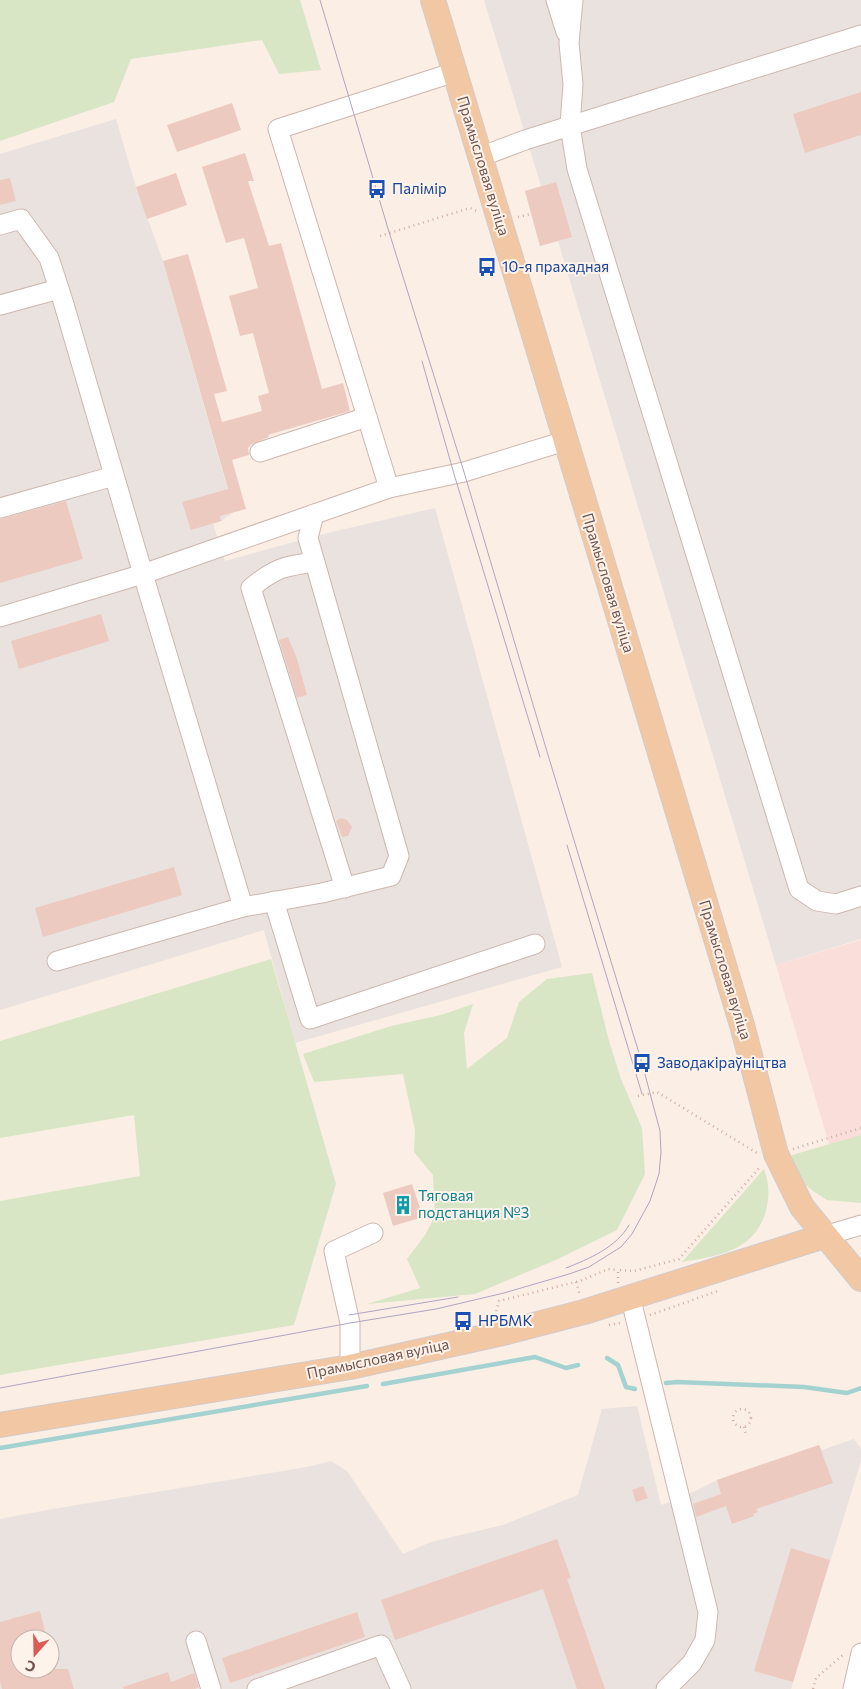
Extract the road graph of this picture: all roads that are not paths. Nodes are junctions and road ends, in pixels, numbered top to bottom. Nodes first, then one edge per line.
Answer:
1 (433, 0) edge
2 (556, 0) edge
3 (573, 0) edge
4 (861, 35) edge
5 (569, 43) junction
6 (455, 72) junction
7 (570, 126) junction
8 (480, 157) junction
9 (0, 225) edge
10 (59, 288) junction
11 (0, 305) edge
12 (367, 417) junction
13 (565, 441) junction
14 (260, 452) dead end
15 (114, 476) junction
16 (389, 488) junction
17 (0, 508) edge
18 (314, 514) junction
19 (315, 562) junction
20 (143, 574) junction
21 (0, 617) edge
22 (345, 888) junction
23 (861, 896) edge
24 (274, 901) junction
25 (243, 906) junction
26 (535, 944) dead end
27 (57, 961) dead end
28 (861, 1225) edge
29 (373, 1233) dead end
30 (824, 1236) junction
31 (861, 1279) edge
32 (630, 1296) junction
33 (350, 1367) junction
34 (0, 1425) edge
35 (196, 1641) dead end
36 (853, 1653) edge
37 (211, 1689) edge
38 (258, 1689) edge
39 (401, 1689) edge
40 (666, 1689) edge
41 (853, 1689) edge

1 - 6 main road, Прамысловая вуліца
2 - 5 street
3 - 5 street
4 - 7 street
5 - 7 street
6 - 8 main road, Прамысловая вуліца
6 - 12 street
7 - 8 street
7 - 23 street
8 - 13 main road, Прамысловая вуліца
9 - 10 street
10 - 11 street
10 - 15 street
12 - 14 street
12 - 16 street
13 - 16 street
13 - 30 main road, Прамысловая вуліца
15 - 17 street
15 - 20 street
16 - 18 street
18 - 19 street
18 - 20 street
19 - 22 street
19 - 22 street
20 - 21 street
20 - 25 street
22 - 24 street
24 - 25 street
24 - 26 street
25 - 27 street
28 - 30 street
29 - 33 street
30 - 31 main road
30 - 32 main road, Прамысловая вуліца
32 - 33 main road, Прамысловая вуліца
32 - 40 street
33 - 34 main road, Прамысловая вуліца
35 - 37 street
36 - 41 street
38 - 39 street

